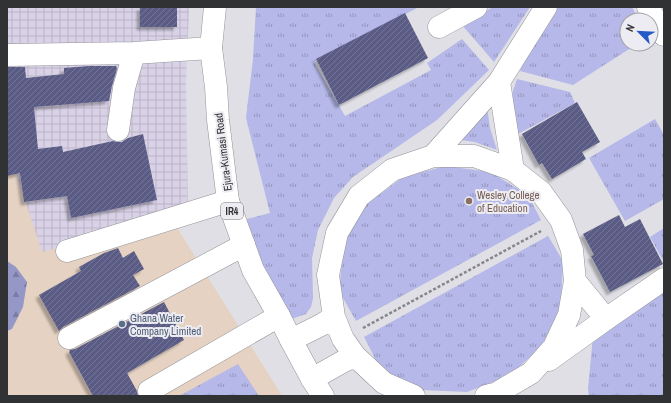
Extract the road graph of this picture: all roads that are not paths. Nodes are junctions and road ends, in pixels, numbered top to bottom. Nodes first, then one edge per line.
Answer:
1 (215, 7) edge
2 (476, 7) edge
3 (546, 7) edge
4 (648, 7) edge
5 (439, 27) dead end
6 (664, 36) edge
7 (211, 48) junction
8 (134, 53) junction
9 (7, 56) edge
10 (499, 82) junction
11 (118, 130) dead end
12 (433, 156) junction
13 (513, 170) junction
14 (228, 201) junction
15 (244, 245) junction
16 (67, 251) dead end
17 (664, 279) edge
18 (575, 281) junction
19 (279, 316) junction
20 (334, 317) junction
21 (606, 318) junction
22 (69, 338) dead end
23 (291, 340) junction
24 (349, 348) junction
25 (531, 373) junction
26 (317, 388) edge
27 (149, 391) dead end
28 (414, 396) edge
29 (486, 396) edge

1 - 7 main road, Ejura-Kumasi Road / IR4
2 - 5 main road
3 - 10 main road
4 - 6 main road
7 - 8 main road
7 - 14 main road, Ejura-Kumasi Road / IR4
8 - 9 main road
8 - 11 main road
10 - 12 main road
10 - 13 main road
12 - 13 main road
12 - 20 main road
13 - 18 main road
14 - 15 main road, Ejura-Kumasi Road / IR4
14 - 16 main road
15 - 19 main road, Ejura-Kumasi Road / IR4
15 - 22 main road
17 - 21 main road
18 - 21 main road
18 - 25 main road
19 - 23 main road, Ejura-Kumasi Road / IR4
19 - 27 main road
20 - 23 main road
20 - 24 main road
21 - 25 main road
23 - 26 main road, Ejura-Kumasi Road / IR4
24 - 26 main road
24 - 28 main road
25 - 29 main road

